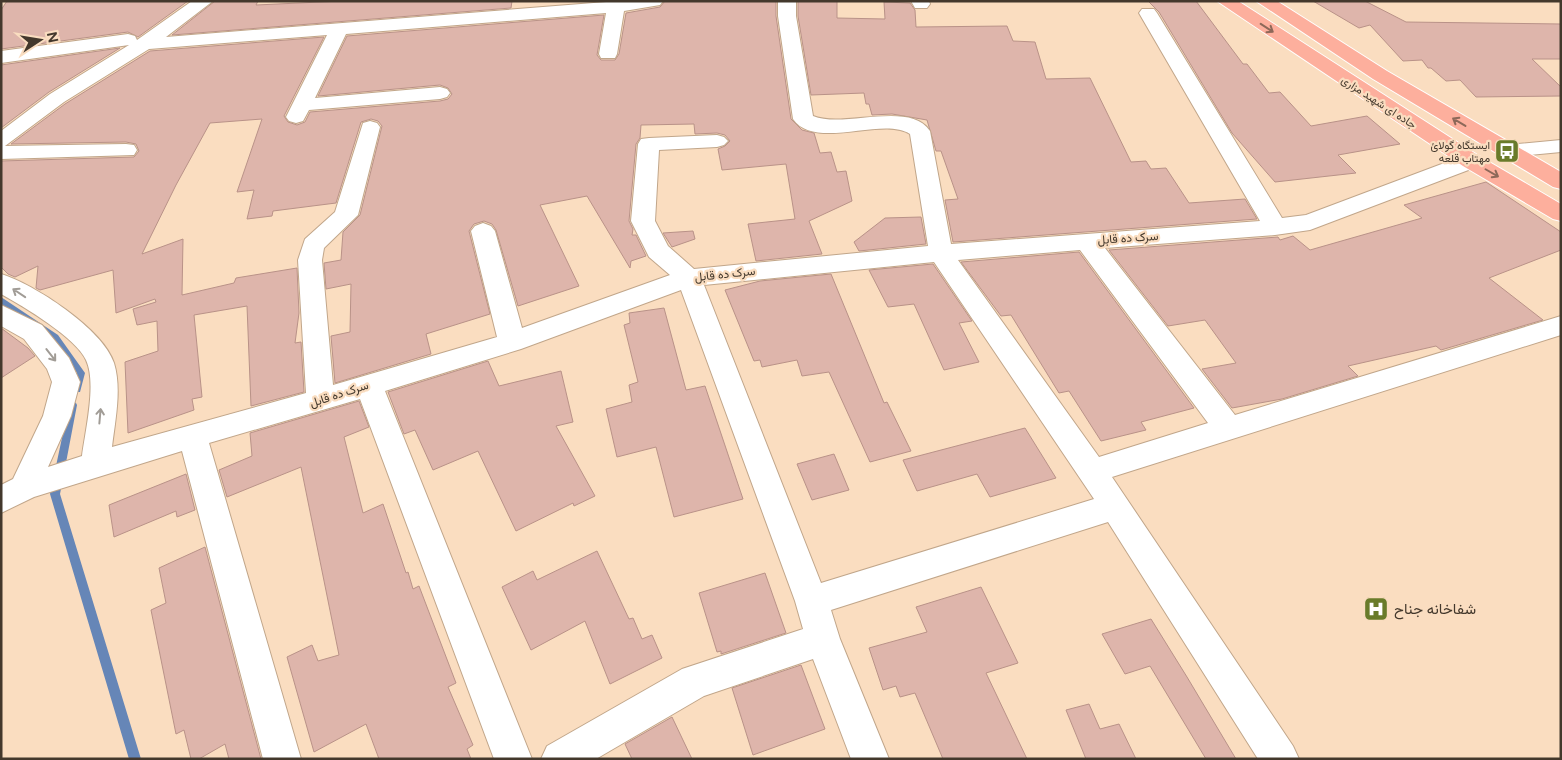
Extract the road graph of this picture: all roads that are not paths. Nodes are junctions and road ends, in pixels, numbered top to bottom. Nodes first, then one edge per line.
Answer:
1 (188, 1) edge
2 (204, 1) edge
3 (654, 1) edge
4 (787, 1) edge
5 (1226, 1) edge
6 (1265, 1) edge
7 (616, 7) junction
8 (1148, 13) dead end
9 (340, 26) junction
10 (136, 42) junction
11 (608, 54) dead end
12 (1, 57) edge
13 (440, 93) dead end
14 (1, 123) edge
15 (370, 128) dead end
16 (1, 140) edge
17 (717, 141) dead end
18 (1561, 146) edge
19 (126, 150) dead end
20 (1508, 151) junction
21 (1, 153) edge
22 (1471, 161) junction
23 (1561, 182) edge
24 (1561, 214) edge
25 (1275, 227) junction
26 (483, 231) dead end
27 (1086, 241) junction
28 (941, 254) junction
29 (689, 278) junction
30 (1, 283) edge
31 (1, 314) edge
32 (1561, 325) edge
33 (512, 342) junction
34 (368, 384) junction
35 (320, 400) junction
36 (1229, 429) junction
37 (192, 435) junction
38 (96, 464) junction
39 (1092, 471) junction
40 (13, 494) edge
41 (1114, 506) junction
42 (812, 601) junction
43 (823, 639) junction
44 (282, 759) edge
45 (513, 759) edge
46 (560, 759) edge
47 (870, 759) edge
48 (1280, 759) edge

1 - 10 street
2 - 10 street
3 - 7 street
4 - 28 street
5 -> 22 main road, جاده ای شهید مزاری
20 -> 6 main road, جاده ای شهید مزاری
7 - 9 street
7 - 11 street
8 - 25 street
9 - 10 street
9 - 13 street
10 - 12 street
10 - 14 street
10 - 16 street
15 - 35 street
17 - 29 street
18 - 20 street
19 - 21 street
20 - 23 main road, جاده ای شهید مزاری
22 -> 24 main road, جاده ای شهید مزاری
22 - 25 street, سرک ده قابل
25 - 27 street, سرک ده قابل
26 - 33 street
27 - 28 street, سرک ده قابل
27 - 36 street
28 - 29 street, سرک ده قابل
28 - 39 street
29 - 33 street, سرک ده قابل
29 - 42 street
38 -> 30 street
31 -> 40 street
32 - 36 street
33 - 34 street, سرک ده قابل
34 - 35 street, سرک ده قابل
34 - 45 street
35 - 37 street, سرک ده قابل
36 - 39 street
37 - 38 street, سرک ده قابل
37 - 44 street
38 - 40 street, سرک ده قابل
39 - 41 street
41 - 42 street
41 - 48 street
42 - 43 street
43 - 46 street
43 - 47 street

